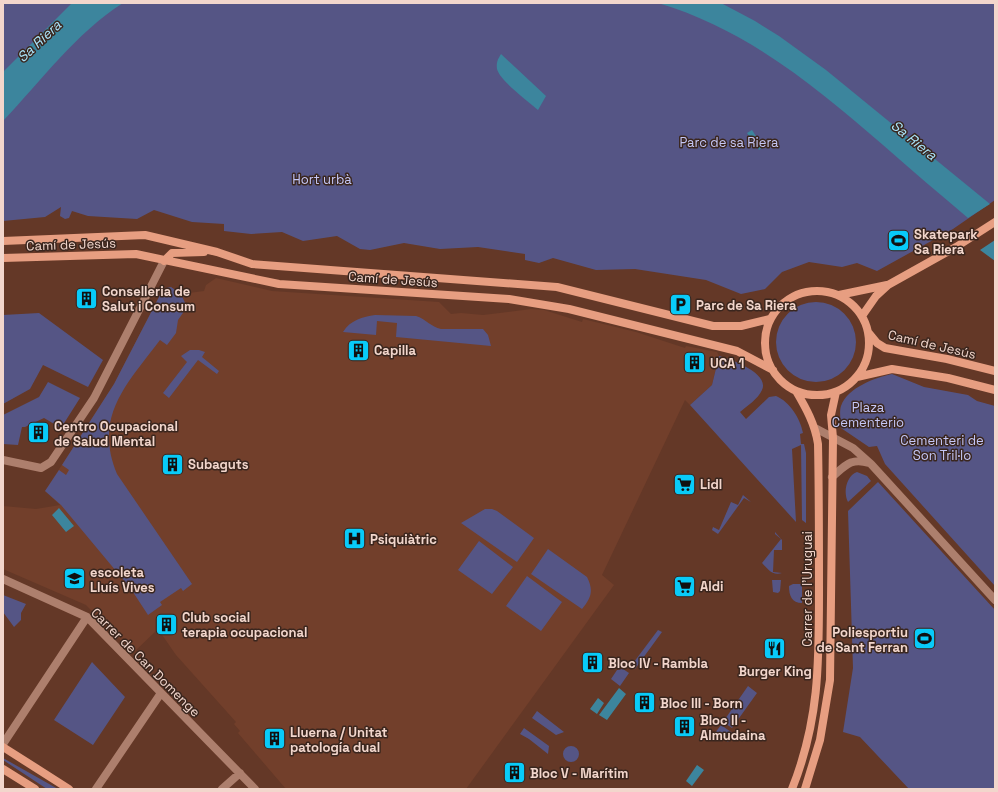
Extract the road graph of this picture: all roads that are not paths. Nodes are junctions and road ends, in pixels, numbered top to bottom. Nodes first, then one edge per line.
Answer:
1 (995, 222) edge
2 (3, 241) edge
3 (217, 252) junction
4 (3, 258) edge
5 (164, 261) junction
6 (888, 284) junction
7 (839, 295) junction
8 (862, 316) junction
9 (770, 319) junction
10 (868, 332) junction
11 (772, 370) junction
12 (995, 371) edge
13 (857, 377) junction
14 (995, 390) edge
15 (796, 391) junction
16 (836, 392) junction
17 (815, 428) junction
18 (833, 438) junction
19 (3, 460) edge
20 (871, 464) junction
21 (832, 477) junction
22 (3, 579) edge
23 (995, 600) edge
24 (87, 617) junction
25 (161, 693) junction
26 (3, 745) edge
27 (3, 769) edge
28 (240, 773) junction
29 (35, 789) edge
30 (69, 789) edge
31 (96, 789) edge
32 (222, 789) edge
33 (255, 789) edge
34 (792, 789) edge
35 (805, 789) edge

1 - 6 main road
2 - 3 main road, Camí de Jesús
3 - 5 main road
3 - 9 main road, Camí de Jesús
4 - 5 main road, Camí de Jesús
5 - 11 main road, Camí de Jesús
5 - 19 street
6 - 7 main road
6 - 8 main road
7 - 8 main road
7 - 9 main road
8 - 10 main road
9 - 11 main road
10 - 12 main road, Camí de Jesús
10 - 13 main road
11 - 15 main road
13 - 14 main road
13 - 16 main road
15 - 16 main road
15 - 17 main road, Carrer de l'Uruguai
16 - 18 main road, Carrer de l'Uruguai
17 - 18 street
17 - 34 main road, Carrer de l'Uruguai
18 - 20 street
18 - 21 main road, Carrer de l'Uruguai
20 - 21 street
20 - 23 street
21 - 35 main road, Carrer de l'Uruguai
22 - 24 street, Carrer de Can Domenge
24 - 25 street, Carrer de Can Domenge
24 - 26 street
25 - 28 street, Carrer de Can Domenge
25 - 31 street
26 - 30 main road
27 - 29 main road
28 - 32 street
28 - 33 street, Carrer de Can Domenge

